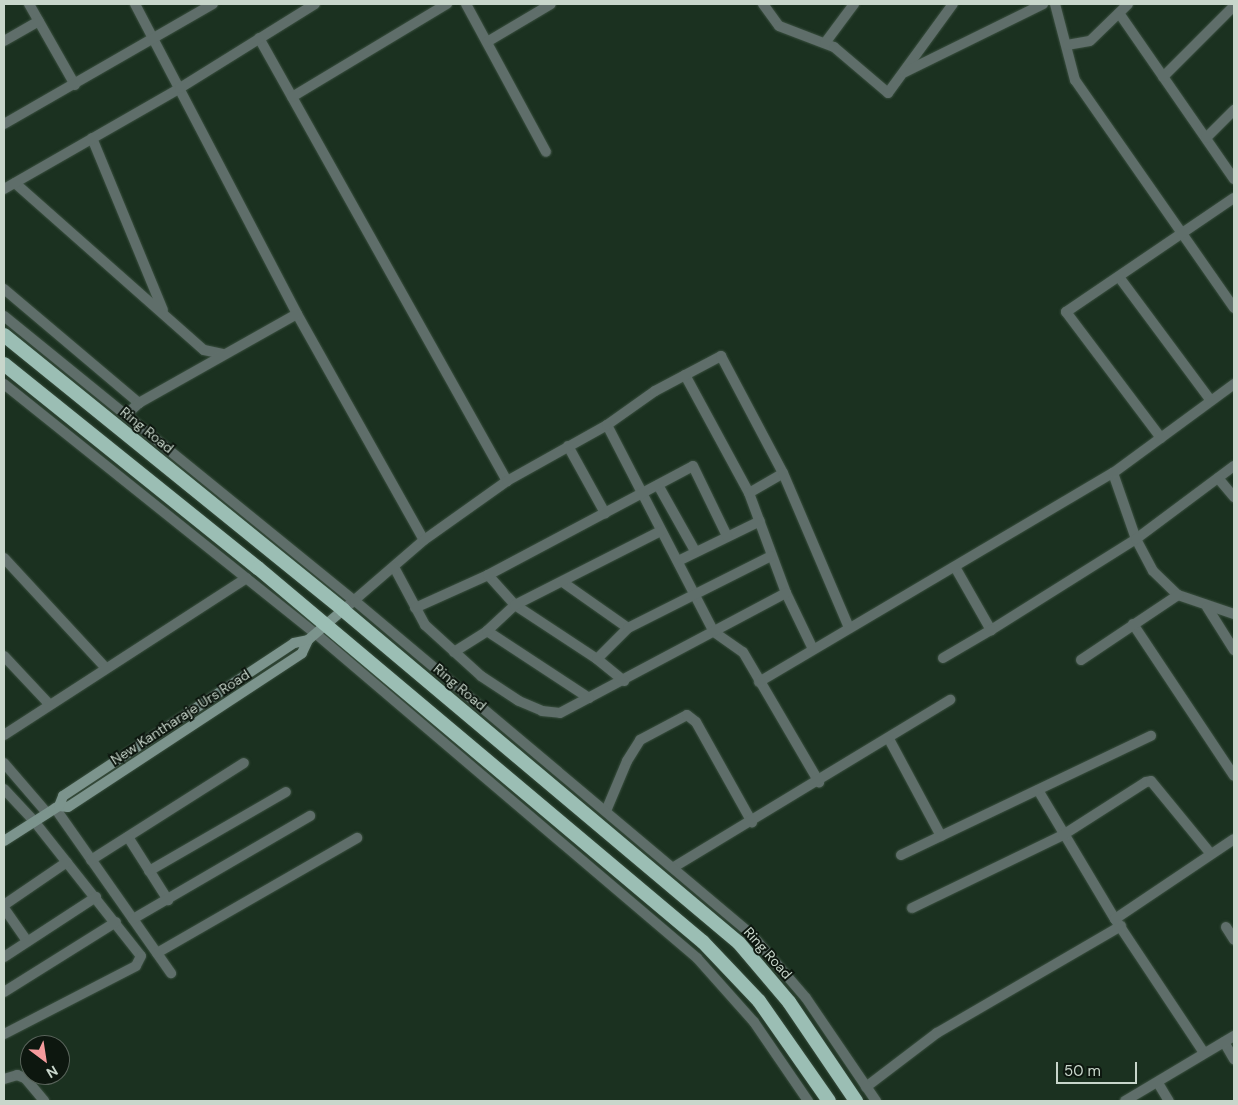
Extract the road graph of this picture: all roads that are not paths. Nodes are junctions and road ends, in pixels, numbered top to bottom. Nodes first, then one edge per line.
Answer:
1 (29, 4) edge
2 (135, 4) edge
3 (213, 4) edge
4 (315, 4) edge
5 (447, 4) edge
6 (466, 4) edge
7 (551, 4) edge
8 (765, 4) edge
9 (854, 4) edge
10 (953, 4) edge
11 (1043, 4) edge
12 (1055, 4) edge
13 (1128, 4) edge
14 (1234, 6) edge
15 (1119, 13) junction
16 (39, 21) junction
17 (153, 38) junction
18 (259, 38) junction
19 (4, 41) edge
20 (487, 42) junction
21 (825, 43) junction
22 (1067, 45) junction
23 (902, 74) junction
24 (1163, 77) junction
25 (74, 85) junction
26 (180, 88) junction
27 (292, 97) junction
28 (1234, 110) edge
29 (4, 124) edge
30 (92, 138) junction
31 (1206, 138) junction
32 (546, 152) dead end
33 (1234, 179) edge
34 (15, 183) junction
35 (4, 189) edge
36 (1234, 198) edge
37 (1181, 234) junction
38 (1119, 277) junction
39 (4, 289) edge
40 (1234, 308) edge
41 (164, 314) junction
42 (297, 314) junction
43 (4, 316) edge
44 (4, 335) edge
45 (223, 354) junction
46 (4, 364) edge
47 (685, 375) junction
48 (4, 384) edge
49 (1234, 384) edge
50 (1211, 401) junction
51 (139, 403) junction
52 (126, 415) junction
53 (606, 425) junction
54 (1161, 438) junction
55 (568, 446) junction
56 (1234, 466) edge
57 (1113, 473) junction
58 (783, 474) junction
59 (1218, 478) junction
60 (507, 481) junction
61 (658, 485) junction
62 (749, 493) junction
63 (643, 494) junction
64 (1234, 497) edge
65 (605, 513) junction
66 (760, 521) junction
67 (661, 531) junction
68 (727, 536) junction
69 (1136, 539) junction
70 (424, 540) junction
71 (695, 551) junction
72 (771, 556) junction
73 (4, 558) edge
74 (678, 561) junction
75 (394, 567) junction
76 (955, 567) junction
77 (488, 575) junction
78 (246, 578) junction
79 (564, 582) junction
80 (786, 593) junction
81 (694, 595) junction
82 (1178, 595) junction
83 (355, 601) junction
84 (515, 605) junction
85 (1206, 607) junction
86 (415, 608) junction
87 (343, 610) junction
88 (1234, 614) edge
89 (1133, 624) junction
90 (628, 628) junction
91 (848, 628) junction
92 (990, 630) junction
93 (487, 631) junction
94 (714, 632) junction
95 (316, 633) junction
96 (813, 649) junction
97 (1234, 650) edge
98 (454, 652) junction
99 (4, 656) edge
100 (944, 658) dead end
101 (597, 659) junction
102 (1080, 660) dead end
103 (106, 668) junction
104 (624, 681) junction
105 (759, 682) junction
106 (589, 698) junction
107 (950, 700) dead end
108 (50, 705) junction
109 (4, 735) edge
110 (1151, 736) dead end
111 (889, 739) junction
112 (4, 763) edge
113 (244, 763) dead end
114 (1234, 776) edge
115 (819, 782) junction
116 (4, 789) edge
117 (1038, 790) junction
118 (286, 792) dead end
119 (53, 809) junction
120 (606, 811) junction
121 (310, 816) dead end
122 (34, 821) junction
123 (752, 822) junction
124 (1063, 835) junction
125 (941, 836) junction
126 (128, 837) junction
127 (357, 838) dead end
128 (1234, 839) edge
129 (4, 841) edge
130 (1211, 854) junction
131 (901, 855) dead end
132 (91, 860) junction
133 (67, 862) junction
134 (674, 867) junction
135 (149, 871) junction
136 (96, 897) junction
137 (168, 900) junction
138 (4, 906) edge
139 (912, 908) dead end
140 (133, 919) junction
141 (116, 922) junction
142 (1118, 923) junction
143 (1226, 927) dead end
144 (1234, 940) edge
145 (27, 941) junction
146 (157, 953) junction
147 (4, 957) edge
148 (171, 973) dead end
149 (4, 992) edge
150 (4, 1034) edge
151 (1234, 1036) edge
152 (1224, 1042) junction
153 (1204, 1053) junction
154 (1234, 1060) edge
155 (4, 1079) edge
156 (1158, 1082) junction
157 (866, 1087) junction
158 (44, 1101) edge
159 (808, 1101) edge
160 (828, 1101) edge
161 (856, 1101) edge
162 (876, 1101) edge
163 (1125, 1101) edge
164 (1169, 1101) edge

1 - 16 street
2 - 17 street
3 - 17 street
4 - 18 street
5 - 27 street
6 - 20 street
7 - 20 street
8 - 21 street
9 - 21 street
10 - 23 street
11 - 23 street
12 - 22 street
13 - 15 street
14 - 24 street
15 - 22 street
15 - 24 street
16 - 19 street
16 - 25 street
17 - 25 street
17 - 26 street
18 - 26 street
18 - 27 street
20 - 32 street
21 - 23 street
22 - 37 street
24 - 31 street
25 - 29 street
26 - 30 street
26 - 42 street
27 - 60 street
28 - 31 street
30 - 34 street
30 - 41 street
31 - 33 street
34 - 35 street
34 - 41 street
36 - 37 street
37 - 38 street
37 - 40 street
38 - 50 street
38 - 54 street
39 - 51 street
41 - 45 street
42 - 45 street
42 - 70 street
43 - 52 street
44 - 87 highway, Ring Road
45 - 51 street
46 - 95 highway
47 - 53 street
47 - 58 street
47 - 62 street
48 - 78 street
49 - 50 street
50 - 54 street
51 - 52 street
52 - 83 street
53 - 55 street
53 - 63 street
54 - 57 street
55 - 60 street
55 - 65 street
56 - 59 street
57 - 69 street
57 - 76 street
58 - 62 street
58 - 91 street
59 - 64 street
59 - 69 street
60 - 70 street
61 - 63 street
61 - 68 street
61 - 71 street
62 - 66 street
63 - 65 street
63 - 67 street
65 - 77 street
66 - 68 street
66 - 72 street
67 - 74 street
67 - 79 street
68 - 71 street
69 - 82 street
69 - 92 street
70 - 75 street
71 - 74 street
72 - 80 street
72 - 81 street
73 - 103 street
74 - 81 street
75 - 83 street
75 - 86 street
76 - 91 street
76 - 92 street
77 - 84 street
77 - 86 street
78 - 95 street
78 - 103 street
79 - 84 street
79 - 90 street
80 - 94 street
80 - 96 street
81 - 90 street
81 - 94 street
82 - 85 street
82 - 89 street
83 - 87 street
83 - 120 street
84 - 93 street
84 - 101 street
85 - 88 street
85 - 97 street
86 - 98 street
87 - 95 main road, New Kantharaje Urs Road
87 - 161 highway, Ring Road
89 - 102 street
89 - 114 street
90 - 101 street
91 - 96 street
92 - 100 street
93 - 98 street
93 - 106 street
94 - 104 street
94 - 105 street
95 - 119 main road, New Kantharaje Urs Road
95 - 159 street
95 - 160 highway
96 - 105 street
98 - 106 street
99 - 108 street
101 - 104 street
103 - 108 street
104 - 106 street
105 - 115 street
107 - 111 street
108 - 109 street
110 - 117 street
111 - 115 street
111 - 125 street
112 - 119 street
113 - 126 street
115 - 123 street
116 - 122 street
117 - 124 street
117 - 125 street
118 - 135 street
119 - 122 main road, New Kantharaje Urs Road
119 - 132 street
120 - 123 street
120 - 134 street
121 - 137 street
122 - 129 main road, New Kantharaje Urs Road
122 - 133 street
123 - 134 street
124 - 130 street
124 - 139 street
124 - 142 street
125 - 131 street
126 - 132 street
126 - 135 street
127 - 146 street
128 - 130 street
130 - 142 street
132 - 140 street
133 - 136 street
133 - 138 street
134 - 157 street
135 - 137 street
136 - 141 street
136 - 145 street
137 - 140 street
138 - 145 street
140 - 146 street
141 - 149 street
141 - 150 street
142 - 153 street
142 - 157 street
143 - 144 street
145 - 147 street
146 - 148 street
151 - 152 street
152 - 153 street
152 - 154 street
153 - 156 street
155 - 158 street
156 - 163 street
156 - 164 street
157 - 162 street

